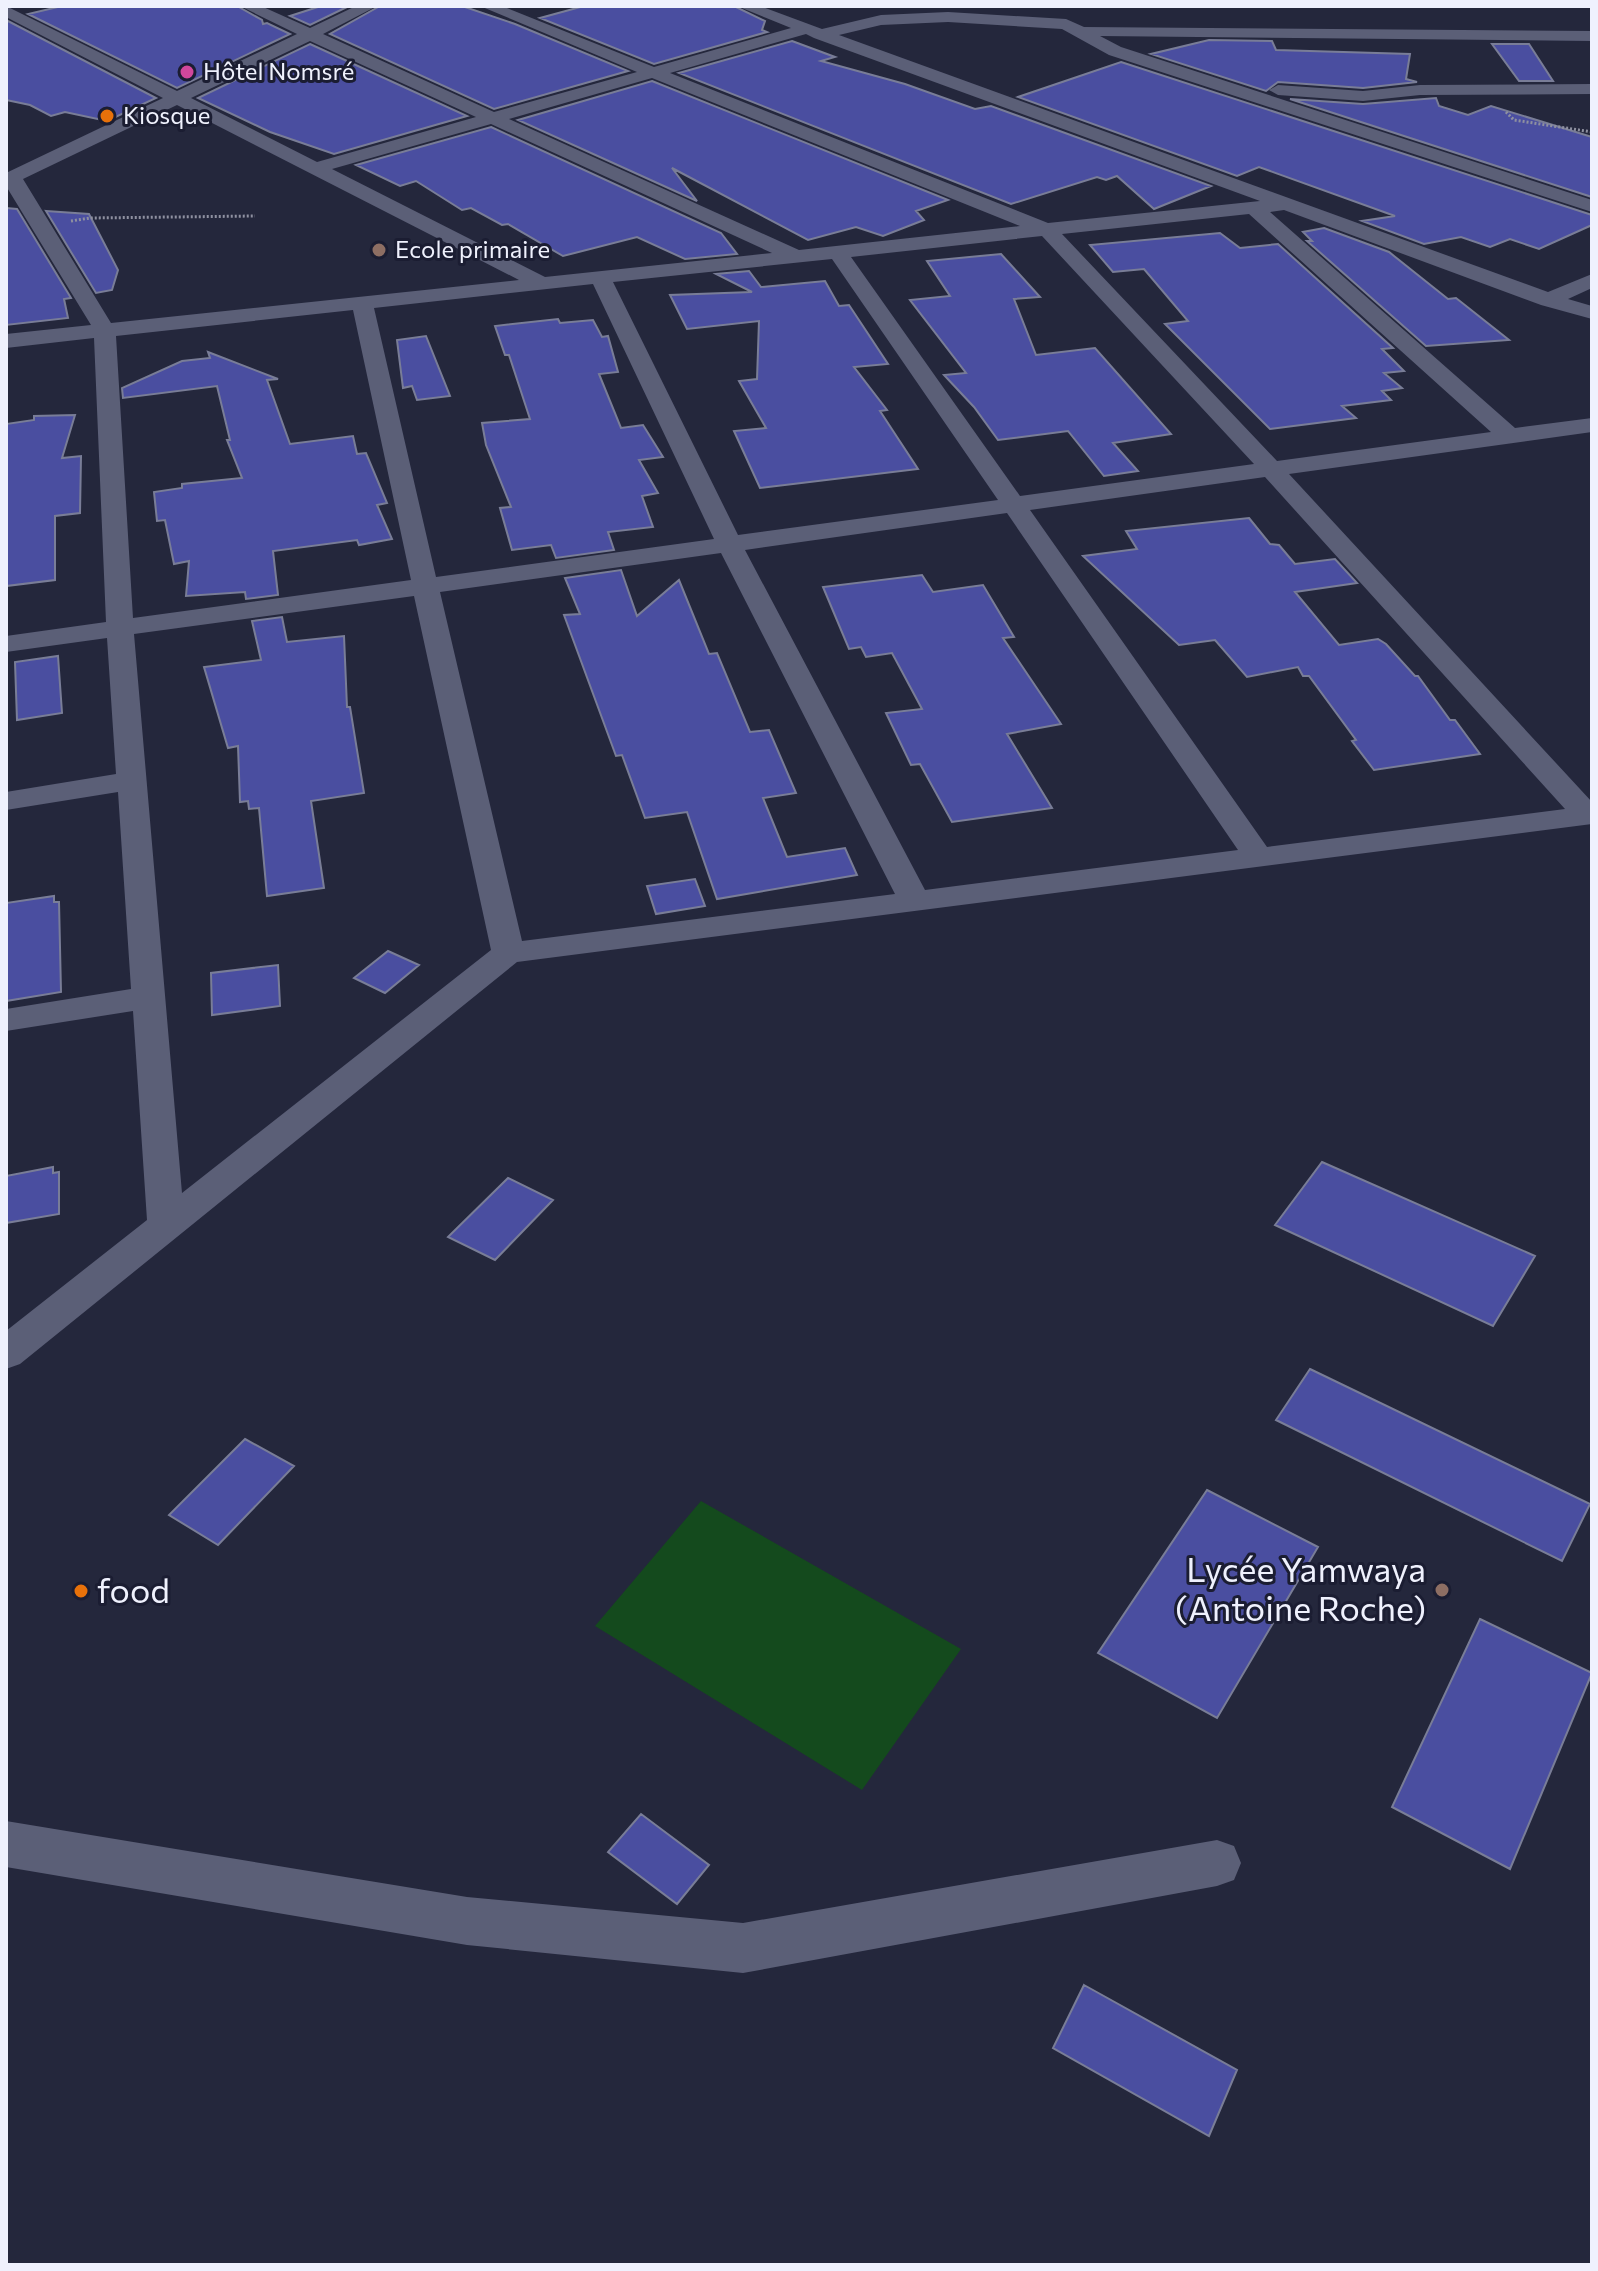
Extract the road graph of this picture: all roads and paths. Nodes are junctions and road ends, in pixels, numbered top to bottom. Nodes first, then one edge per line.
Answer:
1 (248, 6) edge
2 (369, 6) edge
3 (488, 6) edge
4 (745, 6) edge
5 (6, 11) edge
6 (813, 31) junction
7 (1080, 31) junction
8 (309, 34) junction
9 (1428, 36) junction
10 (1592, 36) edge
11 (1464, 55) dead end
12 (1503, 71) dead end
13 (652, 72) junction
14 (1545, 88) junction
15 (1592, 89) edge
16 (1246, 92) junction
17 (177, 98) junction
18 (1592, 102) edge
19 (494, 118) junction
20 (315, 168) junction
21 (13, 171) edge
22 (1285, 204) junction
23 (1592, 206) edge
24 (1253, 207) junction
25 (255, 216) dead end
26 (38, 222) junction
27 (1047, 230) junction
28 (838, 252) junction
29 (798, 256) junction
30 (600, 277) junction
31 (1592, 280) edge
32 (543, 284) junction
33 (1549, 300) junction
34 (362, 304) junction
35 (1592, 313) edge
36 (105, 331) junction
37 (6, 341) edge
38 (1592, 425) edge
39 (1511, 437) junction
40 (1272, 470) junction
41 (1015, 506) junction
42 (730, 545) junction
43 (424, 587) junction
44 (120, 629) junction
45 (6, 644) edge
46 (131, 781) junction
47 (6, 801) edge
48 (1590, 816) edge
49 (1259, 858) junction
50 (915, 901) junction
51 (508, 953) junction
52 (148, 997) junction
53 (6, 1020) edge
54 (166, 1225) junction
55 (6, 1353) edge
56 (6, 1844) edge
57 (1217, 1863) dead end

1 - 8 street
2 - 8 street
3 - 13 street
4 - 6 street
5 - 17 street
6 - 7 street
6 - 13 street
6 - 22 street
7 - 9 street
7 - 16 street
8 - 17 street
8 - 19 street
9 - 10 street
9 - 11 street
12 - 14 street
13 - 19 street
13 - 27 street
14 - 15 street
14 - 16 street
14 - 18 street
16 - 23 street
17 - 20 street
17 - 21 street
19 - 20 street
19 - 29 street
20 - 32 street
21 - 26 street
22 - 24 street
22 - 33 street
24 - 27 street
24 - 39 street
25 - 26 path
26 - 36 street
27 - 28 street
27 - 40 street
28 - 29 street
28 - 41 street
29 - 30 street
30 - 32 street
30 - 42 street
31 - 33 street
32 - 34 street
33 - 35 street
34 - 36 street
34 - 43 street
36 - 37 street
36 - 44 street
38 - 39 street
39 - 40 street
40 - 41 street
40 - 48 street
41 - 42 street
41 - 49 street
42 - 43 street
42 - 50 street
43 - 44 street
43 - 51 street
44 - 45 street
44 - 46 street
46 - 47 street
46 - 52 street
48 - 49 street
49 - 50 street
50 - 51 street
51 - 54 street
52 - 53 street
52 - 54 street
54 - 55 street
56 - 57 street

